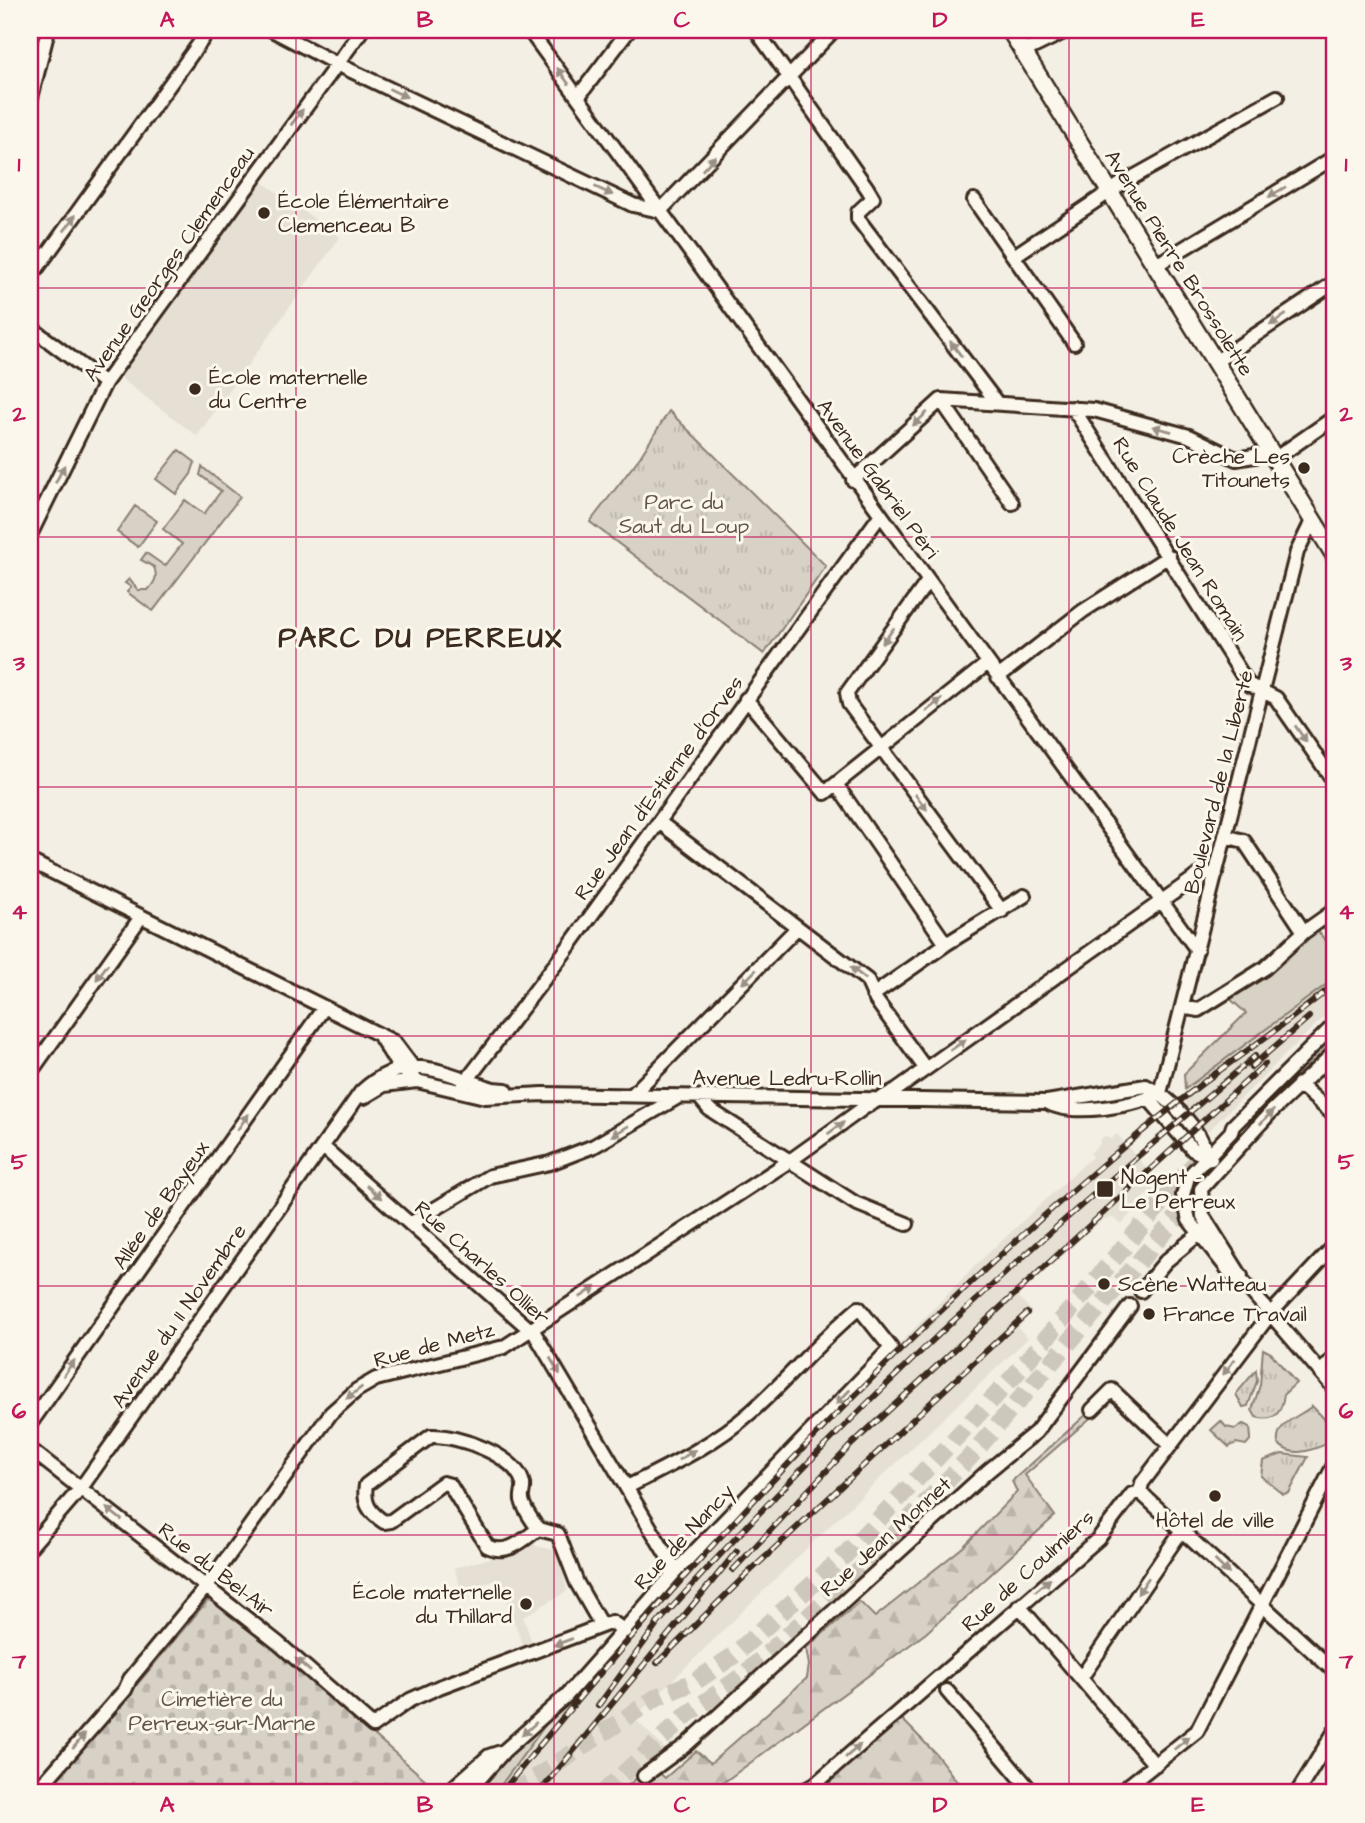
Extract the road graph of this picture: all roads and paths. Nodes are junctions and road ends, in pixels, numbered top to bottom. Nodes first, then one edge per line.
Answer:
1 (48, 30) edge
2 (209, 30) edge
3 (272, 30) edge
4 (362, 30) edge
5 (529, 30) edge
6 (629, 30) edge
7 (756, 30) edge
8 (834, 30) edge
9 (1010, 30) edge
10 (1068, 30) edge
11 (1023, 51) junction
12 (337, 64) junction
13 (789, 78) junction
14 (578, 97) junction
15 (1277, 97) dead end
16 (30, 103) edge
17 (1335, 157) edge
18 (1111, 192) junction
19 (974, 200) dead end
20 (660, 211) junction
21 (1014, 256) junction
22 (1156, 265) junction
23 (30, 278) edge
24 (1335, 282) edge
25 (30, 327) edge
26 (1074, 343) dead end
27 (1215, 362) junction
28 (105, 383) junction
29 (941, 400) junction
30 (997, 403) junction
31 (1073, 408) junction
32 (1335, 417) edge
33 (1274, 456) junction
34 (853, 480) junction
35 (1012, 503) dead end
36 (879, 517) junction
37 (1312, 519) junction
38 (30, 535) edge
39 (1169, 556) junction
40 (1335, 556) edge
41 (929, 581) junction
42 (988, 663) junction
43 (998, 677) junction
44 (1262, 692) junction
45 (746, 699) junction
46 (880, 747) junction
47 (1335, 783) edge
48 (836, 784) junction
49 (659, 822) junction
50 (1225, 836) junction
51 (32, 863) edge
52 (1216, 874) junction
53 (1024, 896) dead end
54 (1161, 901) junction
55 (1335, 910) edge
56 (1002, 911) junction
57 (141, 917) junction
58 (797, 928) junction
59 (1304, 932) junction
60 (946, 944) junction
61 (1197, 950) junction
62 (873, 995) junction
63 (1182, 1007) junction
64 (323, 1009) junction
65 (1335, 1024) edge
66 (1335, 1052) edge
67 (925, 1068) junction
68 (409, 1070) junction
69 (30, 1073) edge
70 (435, 1078) junction
71 (468, 1081) junction
72 (1299, 1084) junction
73 (1152, 1093) junction
74 (527, 1094) junction
75 (632, 1095) junction
76 (679, 1096) junction
77 (699, 1097) junction
78 (881, 1097) junction
79 (355, 1103) junction
80 (1053, 1105) junction
81 (1335, 1116) edge
82 (1233, 1126) junction
83 (1204, 1140) junction
84 (323, 1147) junction
85 (1208, 1157) junction
86 (791, 1160) junction
87 (1220, 1166) junction
88 (411, 1224) junction
89 (907, 1224) dead end
90 (1204, 1230) junction
91 (1335, 1245) edge
92 (1141, 1291) dead end
93 (1130, 1306) dead end
94 (1270, 1313) junction
95 (531, 1330) junction
96 (1335, 1356) edge
97 (1321, 1372) junction
98 (1335, 1389) edge
99 (1092, 1410) dead end
100 (30, 1424) edge
101 (1170, 1445) junction
102 (30, 1449) edge
103 (1335, 1463) edge
104 (1331, 1475) edge
105 (81, 1488) junction
106 (627, 1488) junction
107 (1140, 1492) junction
108 (538, 1529) junction
109 (1182, 1530) junction
110 (30, 1547) edge
111 (676, 1571) junction
112 (206, 1587) junction
113 (1262, 1605) junction
114 (1019, 1606) junction
115 (601, 1625) junction
116 (625, 1631) junction
117 (1335, 1672) edge
118 (1080, 1678) junction
119 (947, 1691) dead end
120 (1335, 1731) edge
121 (504, 1751) junction
122 (1155, 1765) junction
123 (644, 1776) dead end
124 (1127, 1791) edge
125 (35, 1793) edge
126 (447, 1793) edge
127 (467, 1793) edge
128 (800, 1793) edge
129 (1033, 1793) edge
130 (1297, 1793) edge

1 - 16 street
23 -> 2 street
3 - 12 street
4 - 12 street, Avenue Georges Clemenceau
14 -> 5 street, Avenue Gabriel Péri
6 - 14 street
7 - 13 street
8 - 13 street
9 - 11 main road, Avenue Pierre Brossolette
10 - 11 street
11 - 18 main road, Avenue Pierre Brossolette
12 -> 20 street
28 -> 12 street, Avenue Georges Clemenceau
20 -> 13 street
30 -> 13 street
14 - 20 street, Avenue Gabriel Péri
15 - 18 street
17 -> 22 street
18 - 21 street
18 - 22 main road, Avenue Pierre Brossolette
19 - 21 street
20 - 34 street, Avenue Gabriel Péri
21 - 26 street
22 - 27 main road, Avenue Pierre Brossolette
24 -> 27 street
25 - 28 street
27 - 33 main road, Avenue Pierre Brossolette
38 -> 28 street, Avenue Georges Clemenceau
29 - 30 street
29 -> 34 street
29 - 35 street
30 - 31 street
33 -> 31 street
31 - 39 street, Rue Claude Jean Romain
32 - 33 street
33 - 37 main road, Avenue Pierre Brossolette
34 - 36 street, Avenue Gabriel Péri
36 - 41 street, Avenue Gabriel Péri
36 - 45 street, Rue Jean d'Estienne d'Orves
37 - 40 main road, Avenue Pierre Brossolette
37 - 44 street, Boulevard de la Liberté
39 - 43 street
39 - 44 street, Rue Claude Jean Romain
41 - 42 street, Avenue Gabriel Péri
41 -> 46 street
42 - 43 street, Avenue Gabriel Péri
46 -> 42 street
43 - 54 street, Avenue Gabriel Péri
44 -> 47 street, Rue Claude Jean Romain
44 - 50 street, Boulevard de la Liberté
45 - 48 street
45 - 49 street, Rue Jean d'Estienne d'Orves
46 - 48 street
46 -> 56 street
48 - 60 street
49 - 58 street
49 - 71 street, Rue Jean d'Estienne d'Orves
50 - 52 street, Boulevard de la Liberté
50 - 59 street
51 - 57 street
52 - 54 street, Rue de Metz
52 - 61 street, Boulevard de la Liberté
53 - 56 street
54 - 61 street, Avenue Gabriel Péri
67 -> 54 street, Rue de Metz
55 - 59 street
56 - 60 street
57 - 64 street
57 -> 69 street
62 -> 58 street
58 -> 75 street
59 - 63 street
60 - 62 street
61 - 63 street, Boulevard de la Liberté
62 - 67 street
63 - 73 street, Boulevard de la Liberté
64 - 68 street
100 -> 64 street, Allée de Bayeux
65 - 82 street
66 - 72 street
67 - 78 street, Rue de Metz
68 - 70 street, Avenue Ledru-Rollin
68 - 70 street, Avenue Ledru-Rollin
68 - 79 street, Avenue du 11 Novembre
68 - 79 street, Avenue du 11 Novembre
70 - 71 street, Avenue Ledru-Rollin
70 - 74 street, Avenue Ledru-Rollin
71 - 74 street, Avenue Ledru-Rollin
72 - 81 street
87 -> 72 street
73 - 80 street, Avenue Ledru-Rollin
73 - 80 street, Avenue Ledru-Rollin
73 - 83 street
73 - 85 street
74 - 75 street, Avenue Ledru-Rollin
75 - 76 street, Avenue Ledru-Rollin
76 - 77 street, Avenue Ledru-Rollin
76 -> 88 street
77 - 78 street, Avenue Ledru-Rollin
77 - 86 street
78 - 80 street, Avenue Ledru-Rollin
86 -> 78 street, Rue de Metz
79 - 84 street, Avenue du 11 Novembre
82 - 83 street
82 - 85 street
83 - 85 street
84 -> 88 street, Rue Charles Ollier
84 - 105 street, Avenue du 11 Novembre
85 - 87 street
85 - 90 street
86 - 89 street
95 -> 86 street, Rue de Metz
87 - 90 street
88 - 95 street, Rue Charles Ollier
90 - 92 street
90 - 94 street
91 - 94 street, Rue de Coulmiers
93 - 123 street, Rue Jean Monnet
94 - 97 street
94 -> 101 street, Rue de Coulmiers
95 -> 106 street, Rue Charles Ollier
95 -> 112 street, Rue de Metz
96 - 97 street
97 - 98 street
99 - 101 street
101 - 107 street, Rue de Coulmiers
102 - 105 street, Rue du Bel-Air
103 - 104 street
104 - 113 street
105 - 110 street, Avenue du 11 Novembre
112 -> 105 street, Rue du Bel-Air
106 - 111 street, Rue Charles Ollier
106 -> 111 street, Rue de Nancy
107 - 109 street
114 -> 107 street, Rue de Coulmiers
108 - 108 street
108 - 115 street
109 -> 113 street
109 -> 118 street
111 - 116 street, Rue de Nancy
115 -> 112 street, Rue du Bel-Air
125 -> 112 street, Rue de Metz
113 - 117 street
122 -> 113 street
114 - 118 street
128 -> 114 street, Rue de Coulmiers
115 - 116 street
116 -> 121 street, Rue de Nancy
118 - 122 street
119 - 129 street
120 - 130 street
121 - 126 street, Rue de Nancy
121 - 127 street, Rue de Nancy
122 - 124 street

